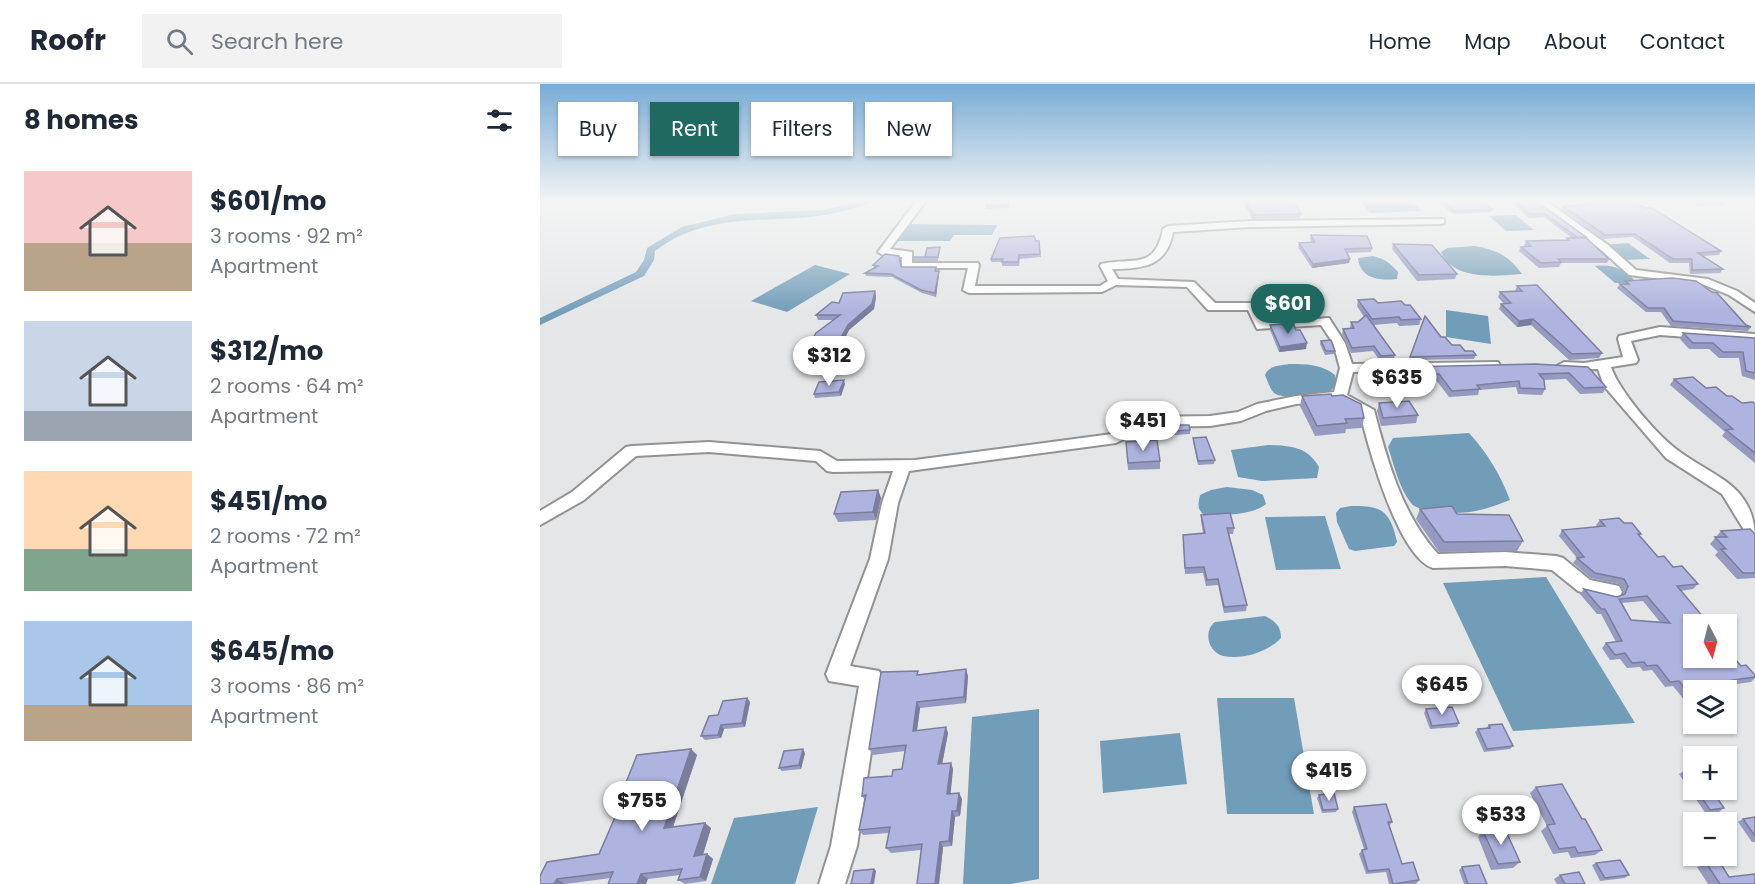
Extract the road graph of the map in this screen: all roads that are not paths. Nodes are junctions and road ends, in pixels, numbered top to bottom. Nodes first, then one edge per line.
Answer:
1 (893, 238) edge
2 (1167, 238) edge
3 (1592, 238) edge
4 (1114, 282) junction
5 (1755, 308) edge
6 (1755, 338) edge
7 (1603, 364) junction
8 (1508, 365) edge
9 (1553, 366) edge
10 (1347, 368) junction
11 (1340, 396) junction
12 (903, 466) junction
13 (540, 519) edge
14 (1755, 533) edge
15 (1612, 592) dead end
16 (832, 884) edge

1 - 4 street
2 - 4 street
3 - 5 street
4 - 10 street
6 - 7 street
7 - 9 street
7 - 14 street
8 - 10 street
10 - 11 street
11 - 12 street
11 - 15 street
12 - 13 street
12 - 16 street

